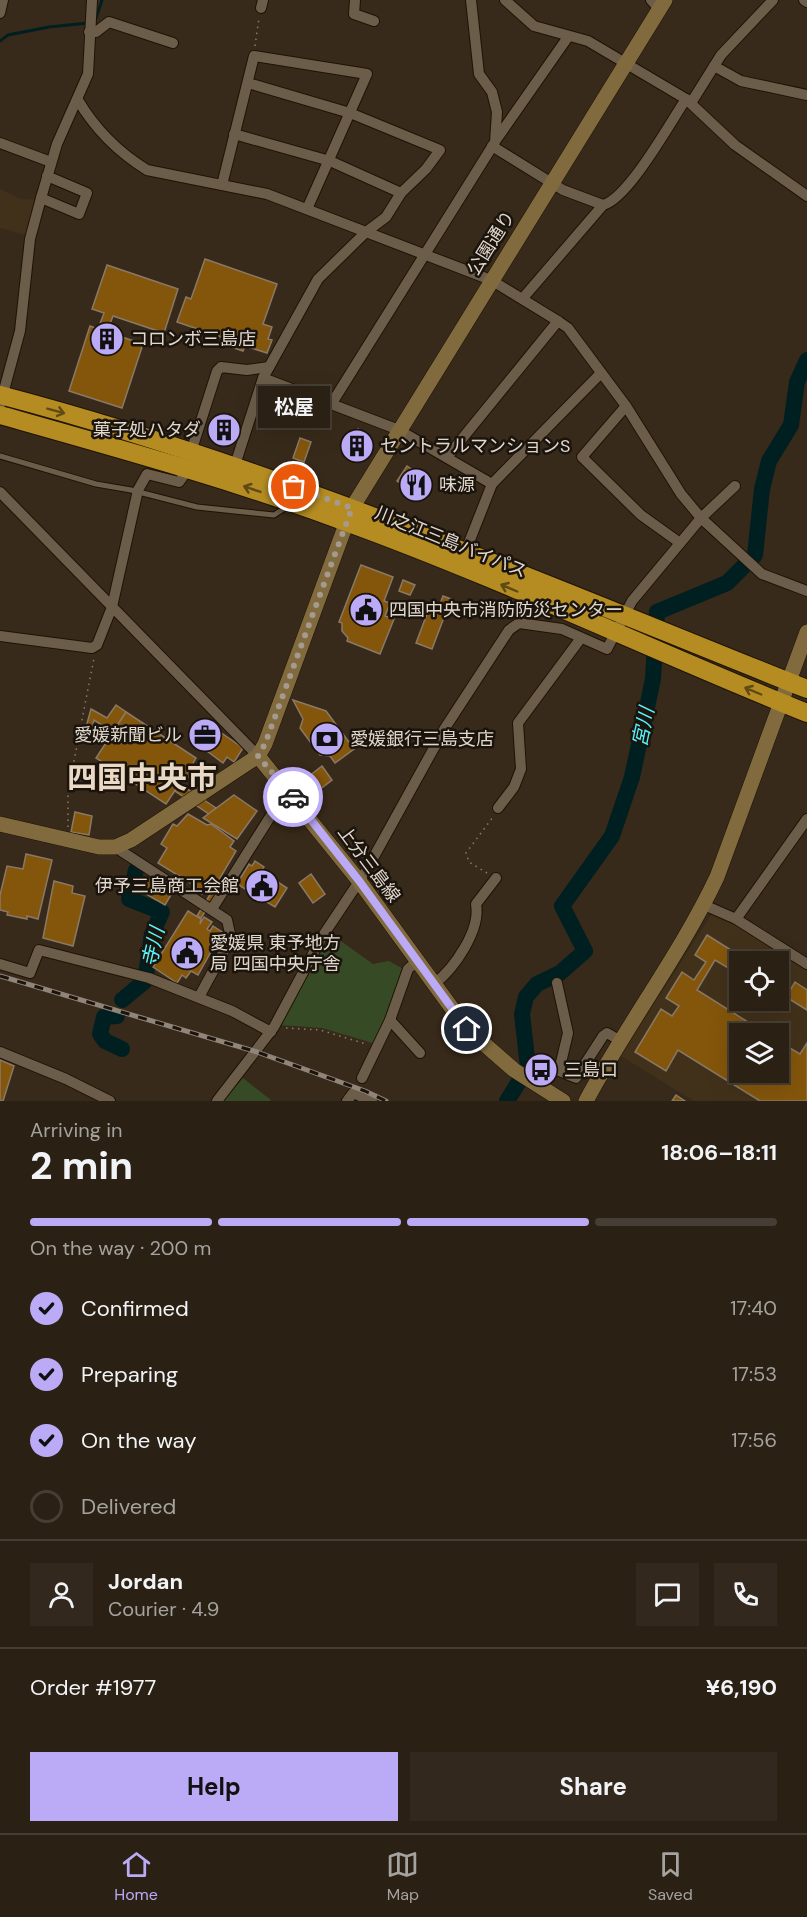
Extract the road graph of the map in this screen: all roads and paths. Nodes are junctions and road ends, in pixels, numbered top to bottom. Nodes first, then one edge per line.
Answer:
1 (3, 0) edge
2 (355, 0) edge
3 (471, 0) edge
4 (505, 0) edge
5 (773, 0) edge
6 (91, 1) edge
7 (659, 3) edge
8 (262, 4) edge
9 (0, 13) edge
10 (374, 21) dead end
11 (89, 32) junction
12 (568, 37) junction
13 (173, 43) dead end
14 (254, 56) junction
15 (627, 62) junction
16 (714, 66) junction
17 (248, 83) junction
18 (807, 95) edge
19 (78, 100) junction
20 (688, 101) junction
21 (350, 113) junction
22 (234, 134) junction
23 (0, 143) edge
24 (494, 144) junction
25 (330, 161) junction
26 (51, 162) junction
27 (47, 176) junction
28 (552, 183) junction
29 (222, 185) junction
30 (401, 194) junction
31 (807, 196) edge
32 (41, 198) junction
33 (603, 205) junction
34 (307, 209) junction
35 (366, 232) junction
36 (424, 255) junction
37 (491, 280) junction
38 (523, 298) junction
39 (558, 321) junction
40 (269, 367) junction
41 (601, 373) junction
42 (263, 378) junction
43 (1, 398) edge
44 (332, 403) junction
45 (626, 405) junction
46 (0, 415) edge
47 (399, 430) junction
48 (0, 456) edge
49 (448, 456) junction
50 (190, 460) junction
51 (235, 465) junction
52 (492, 484) junction
53 (735, 486) dead end
54 (138, 491) junction
55 (0, 492) edge
56 (291, 503) junction
57 (350, 515) junction
58 (701, 518) junction
59 (680, 543) junction
60 (466, 550) junction
61 (807, 591) edge
62 (112, 607) junction
63 (625, 616) junction
64 (807, 632) edge
65 (617, 633) junction
66 (0, 636) edge
67 (581, 638) junction
68 (97, 645) junction
69 (789, 682) junction
70 (807, 689) edge
71 (780, 702) junction
72 (807, 713) edge
73 (258, 756) junction
74 (287, 790) junction
75 (498, 808) joint
76 (807, 819) edge
77 (0, 826) edge
78 (66, 839) junction
79 (115, 847) junction
80 (496, 878) joint
81 (360, 882) junction
82 (704, 905) junction
83 (212, 909) junction
84 (736, 919) junction
85 (417, 961) junction
86 (0, 964) edge
87 (807, 964) edge
88 (557, 983) dead end
89 (434, 984) junction
90 (199, 997) junction
91 (390, 1020) junction
92 (272, 1030) junction
93 (619, 1040) junction
94 (378, 1048) junction
95 (0, 1052) edge
96 (420, 1053) dead end
97 (362, 1078) dead end
98 (92, 1097) edge
99 (110, 1101) edge
100 (217, 1101) edge
101 (347, 1101) edge
102 (372, 1101) edge
103 (563, 1101) edge
104 (586, 1101) edge

1 - 9 street
2 - 10 street
3 - 24 street
4 - 12 street
5 - 16 street
6 - 11 street
7 - 15 street, 公園通り
8 - 14 path
11 - 13 street
11 - 19 street
12 - 15 street
12 - 24 street
14 - 17 street
14 - 21 street
15 - 20 street
15 - 28 street, 公園通り
16 - 18 street
16 - 20 street
17 - 21 street
17 - 22 street
19 - 26 street
19 - 29 street
20 - 31 street
20 - 33 street
21 - 25 street
21 - 30 street
22 - 25 street
22 - 29 street
23 - 26 street
24 - 28 street
24 - 36 street
25 - 30 street
25 - 34 street
26 - 27 street
27 - 32 street
27 - 32 street
28 - 33 street
28 - 37 street, 公園通り
29 - 34 street
30 - 35 street
32 - 43 street
33 - 38 street
34 - 35 street
35 - 36 street
35 - 40 street
36 - 37 street
36 - 44 street
37 - 38 street
37 - 47 street, 公園通り
38 - 39 street
39 - 41 street
39 - 49 street
40 - 42 street
40 - 50 street
41 - 45 street
41 - 52 street
42 - 44 street
42 - 51 street
43 -> 50 highway, 川之江三島バイパス
44 - 47 street
45 - 58 street
45 - 59 street
46 - 50 highway, 川之江三島バイパス
47 - 49 street
47 - 57 street, 公園通り
48 - 54 lane
49 - 52 street
50 - 51 highway, 川之江三島バイパス
50 - 54 street
56 -> 50 highway, 川之江三島バイパス
51 - 57 highway, 川之江三島バイパス
52 - 60 street
53 - 58 street
54 - 56 lane
54 - 62 street
55 - 62 street
56 - 57 highway, 川之江三島バイパス
57 - 60 highway, 川之江三島バイパス
65 -> 57 highway, 川之江三島バイパス
57 - 73 street
58 - 59 street
58 - 61 street
59 - 63 street
60 - 63 highway, 川之江三島バイパス
62 - 68 street
62 - 73 street
63 - 65 street
63 - 69 highway, 川之江三島バイパス
64 - 69 street
65 - 67 street
71 -> 65 highway, 川之江三島バイパス
66 - 68 street
67 - 75 street
67 - 81 street
68 - 78 path
69 - 70 highway, 川之江三島バイパス
69 - 71 street
71 - 72 highway, 川之江三島バイパス
71 - 82 street
73 - 74 street, 上分三島線
73 - 79 street
74 - 81 street, 上分三島線
74 - 83 street
75 - 80 path
76 - 84 street
77 - 78 street
78 - 79 street
79 - 83 street
80 - 89 street
81 - 85 street, 上分三島線
81 - 92 street
82 - 84 street
82 - 93 street
83 - 90 street
84 - 87 street
85 - 89 street, 上分三島線
85 - 91 street
86 - 90 street
88 - 93 street
89 - 103 street, 上分三島線
90 - 92 street
91 - 94 street
91 - 96 street
92 - 94 path
92 - 100 street
93 - 104 street
94 - 97 street
95 - 98 street
98 - 99 street
101 - 102 street

